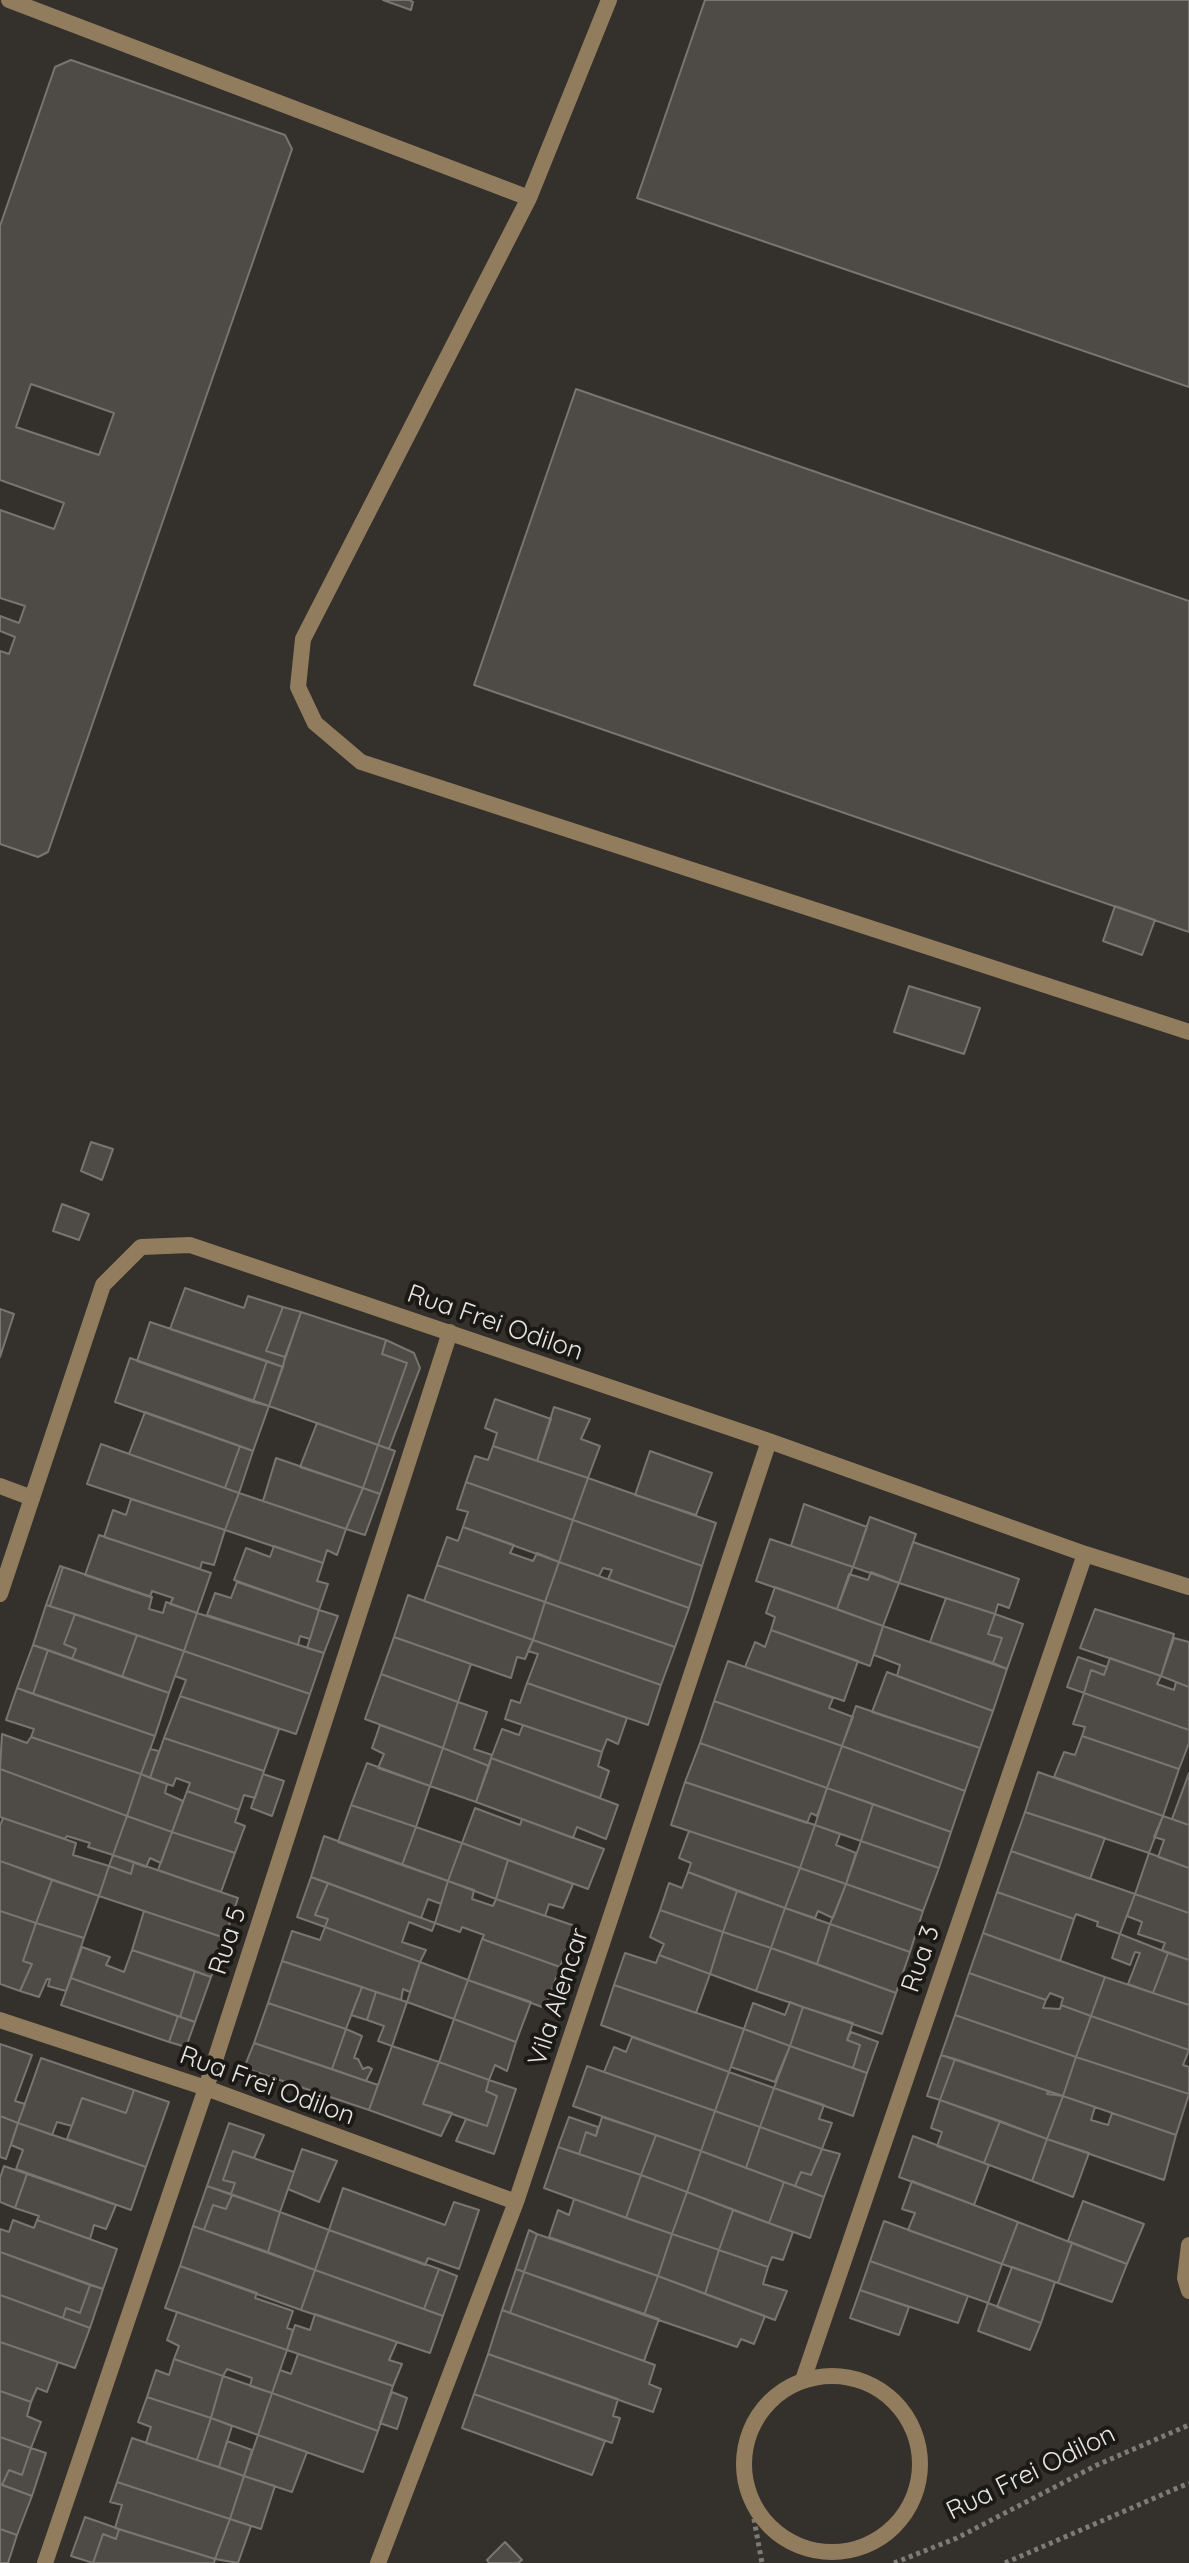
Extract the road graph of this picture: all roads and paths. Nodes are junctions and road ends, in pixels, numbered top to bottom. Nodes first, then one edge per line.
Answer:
1 (9, 0) edge
2 (609, 0) edge
3 (529, 198) junction
4 (1189, 1032) edge
5 (450, 1332) junction
6 (769, 1441) junction
7 (0, 1486) edge
8 (32, 1498) junction
9 (1085, 1554) junction
10 (1189, 1587) edge
11 (0, 1594) edge
12 (0, 2020) edge
13 (206, 2088) junction
14 (516, 2202) junction
15 (1189, 2245) edge
16 (1189, 2291) edge
17 (803, 2380) junction
18 (1189, 2425) edge
19 (1189, 2483) edge
20 (751, 2503) junction
21 (45, 2563) edge
22 (378, 2563) edge
23 (762, 2563) edge
24 (894, 2563) edge
25 (1005, 2563) edge

1 - 3 street
2 - 3 street
3 - 4 street
5 - 6 street, Rua Frei Odilon
5 - 8 street, Rua Frei Odilon
5 - 13 street, Rua 5
6 - 9 street, Rua Frei Odilon
6 - 14 street, Vila Alencar
7 - 8 street
8 - 11 street, Rua Frei Odilon
9 - 10 street, Rua Frei Odilon
9 - 17 street, Rua 3
12 - 13 street, Rua Frei Odilon
13 - 14 street, Rua Frei Odilon
13 - 21 street, Rua 5
14 - 22 street, Vila Alencar
15 - 16 street
17 - 20 street
17 - 20 street
18 - 24 path, Rua Frei Odilon
19 - 25 path
20 - 23 path

